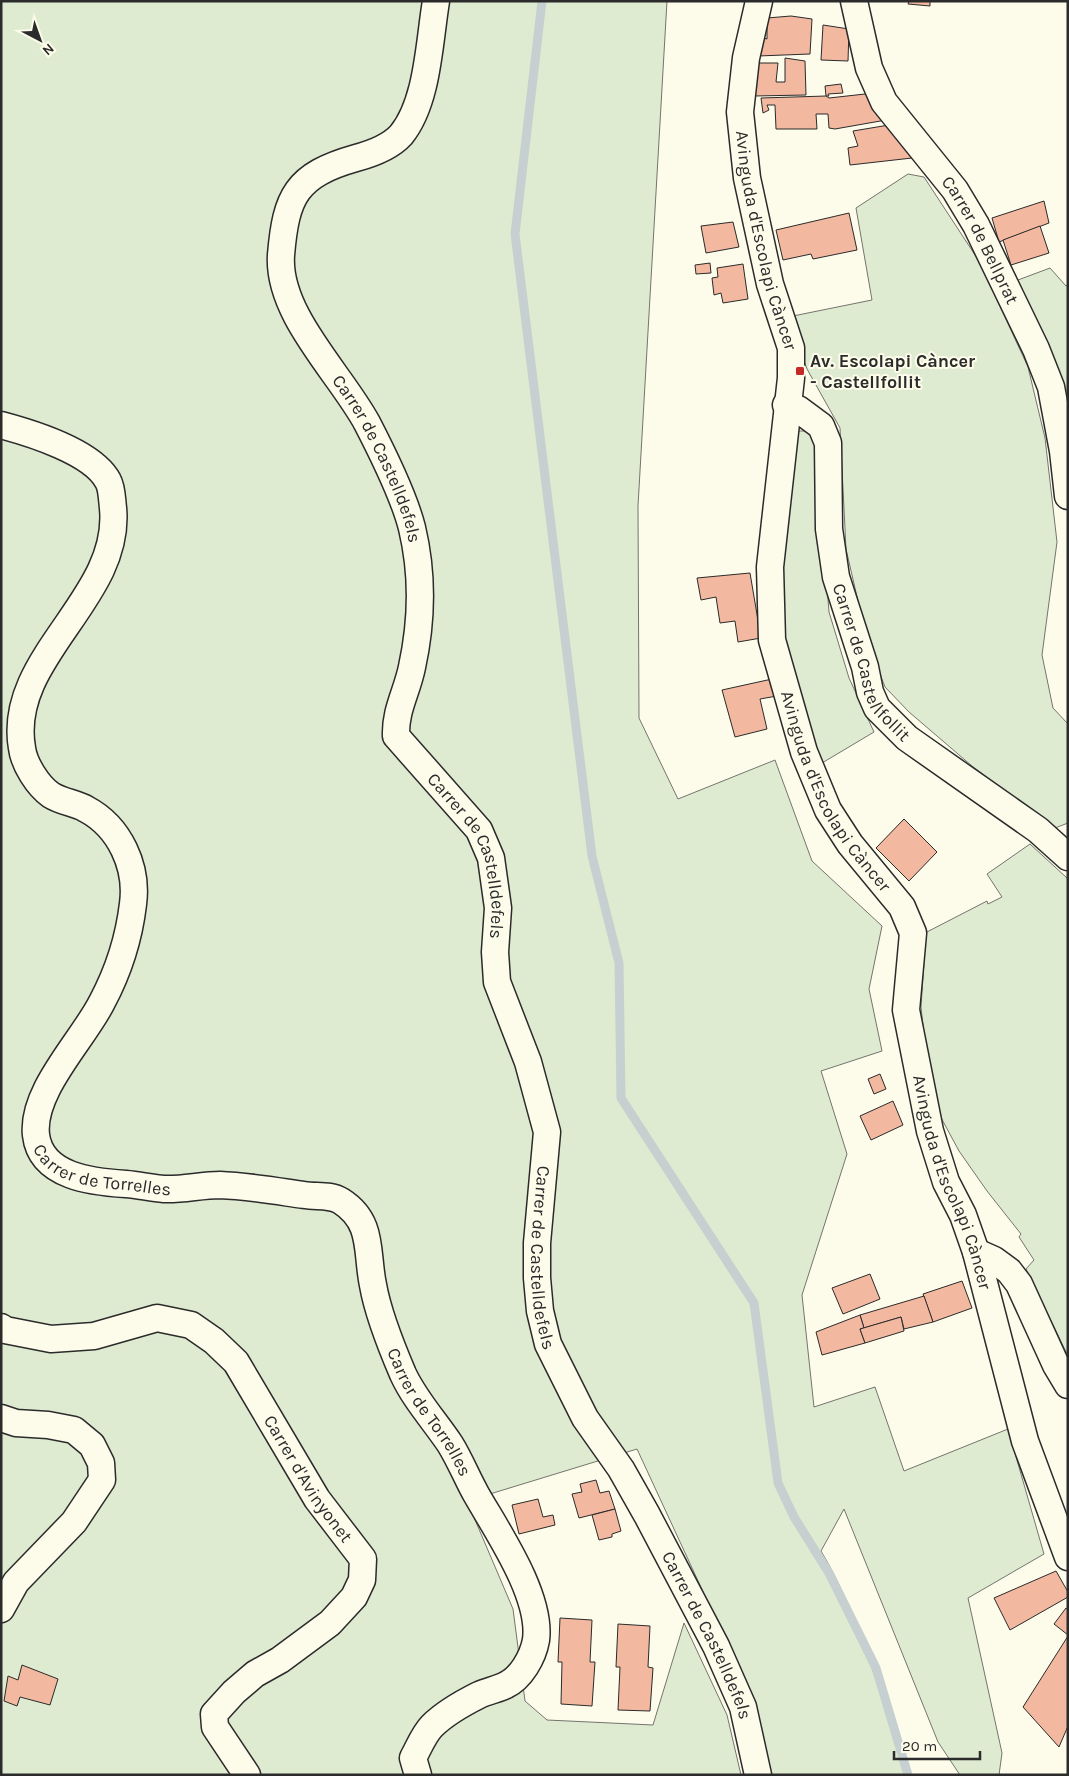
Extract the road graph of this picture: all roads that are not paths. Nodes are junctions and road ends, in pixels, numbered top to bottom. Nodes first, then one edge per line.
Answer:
1 (436, 1) edge
2 (759, 1) edge
3 (854, 1) edge
4 (786, 405) junction
5 (1, 425) edge
6 (1068, 496) edge
7 (1068, 857) edge
8 (976, 1252) junction
9 (1, 1327) edge
10 (1068, 1385) edge
11 (1, 1418) edge
12 (1068, 1557) edge
13 (1, 1609) edge
14 (247, 1775) edge
15 (418, 1775) edge
16 (758, 1775) edge

1 - 16 street, Carrer de Castelldefels
2 - 4 street, Avinguda d'Escolapi Càncer
3 - 6 street, Carrer de Bellprat
4 - 7 street, Carrer de Castellfollit
4 - 8 street, Avinguda d'Escolapi Càncer
5 - 15 street, Carrer de Torrelles
8 - 10 street
8 - 12 street, Avinguda d'Escolapi Càncer
9 - 14 street, Carrer d'Avinyonet
11 - 13 street

